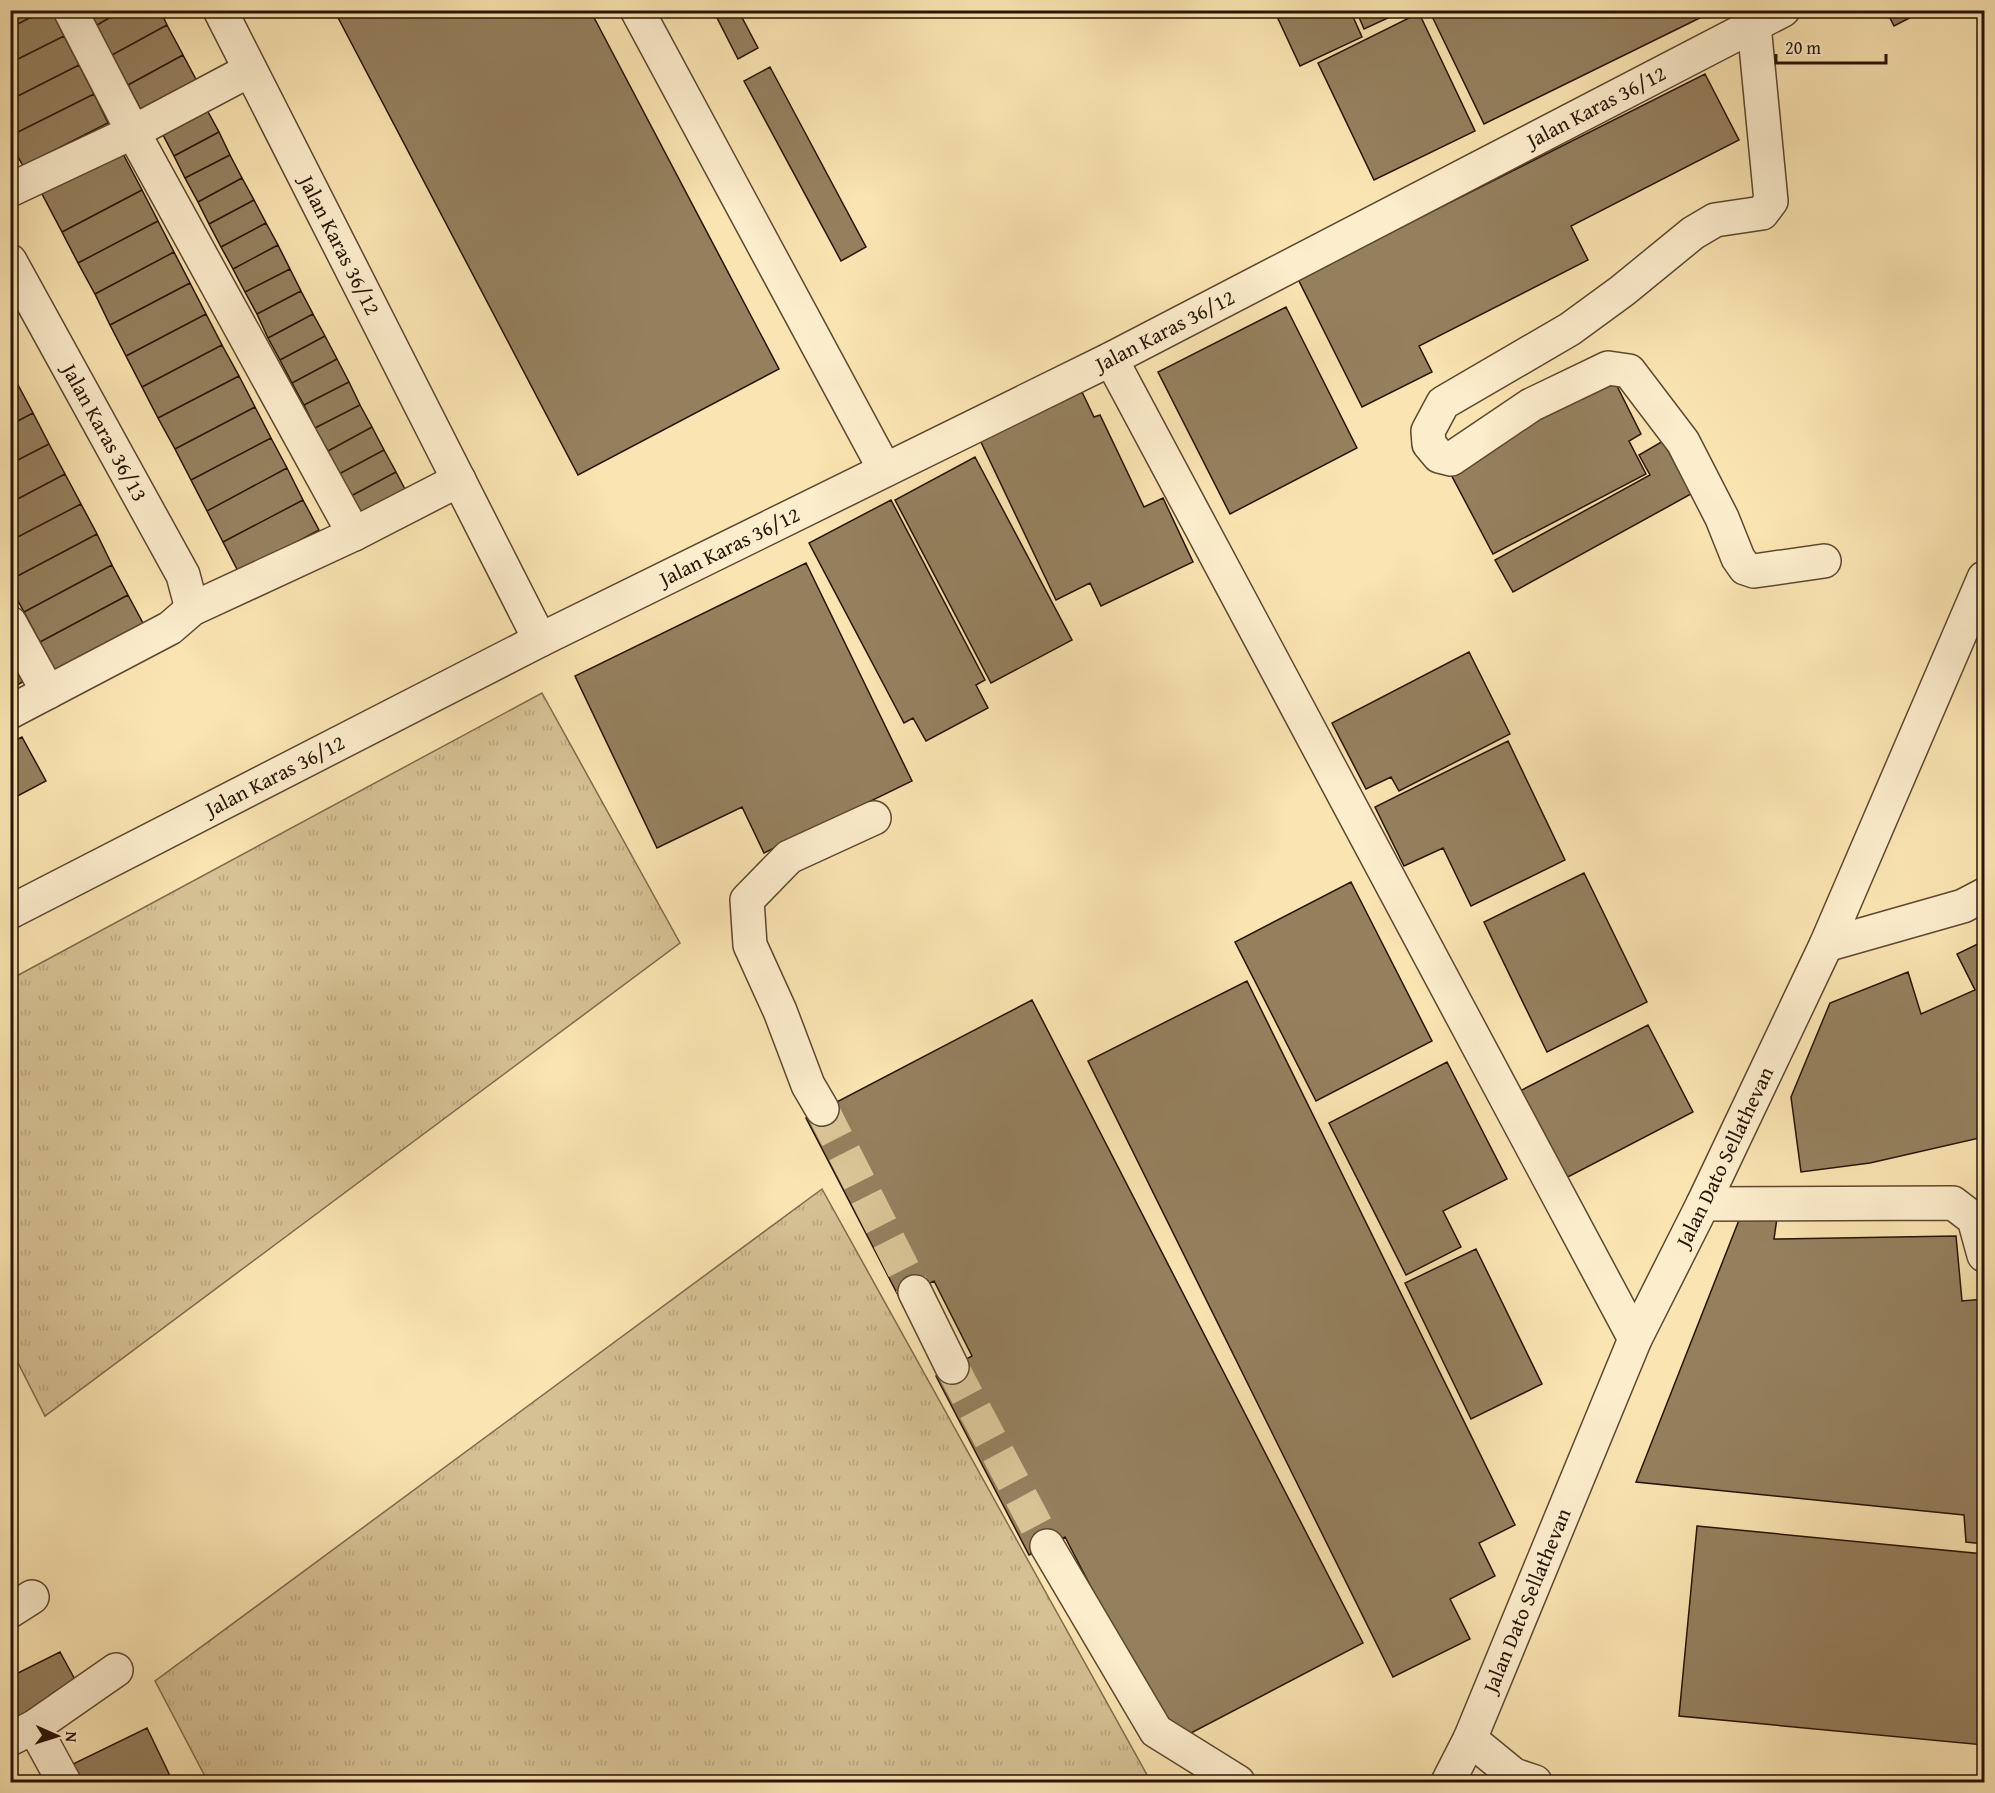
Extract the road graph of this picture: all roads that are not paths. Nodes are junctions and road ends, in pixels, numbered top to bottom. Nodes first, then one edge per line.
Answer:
1 (70, 10) edge
2 (220, 10) edge
3 (637, 10) edge
4 (1783, 10) edge
5 (1754, 26) junction
6 (250, 70) junction
7 (133, 132) junction
8 (10, 190) edge
9 (10, 261) edge
10 (1111, 359) junction
11 (1509, 364) junction
12 (1531, 405) junction
13 (885, 470) junction
14 (459, 480) junction
15 (354, 534) junction
16 (1824, 561) dead end
17 (1984, 578) edge
18 (192, 609) junction
19 (10, 623) edge
20 (540, 640) junction
21 (48, 692) junction
22 (10, 712) edge
23 (874, 818) dead end
24 (1984, 895) edge
25 (10, 912) edge
26 (1826, 945) junction
27 (822, 1109) tunnel mouth
28 (1703, 1204) junction
29 (1984, 1255) edge
30 (915, 1292) tunnel mouth
31 (1635, 1339) junction
32 (952, 1367) tunnel mouth
33 (1047, 1546) tunnel mouth
34 (116, 1670) dead end
35 (22, 1733) edge
36 (1470, 1739) junction
37 (64, 1782) edge
38 (1238, 1782) edge
39 (1448, 1782) edge
40 (1535, 1782) edge

1 - 7 street
2 - 6 street, Jalan Karas 36/12
3 - 13 street
4 - 5 street, Jalan Karas 36/12
5 - 10 street, Jalan Karas 36/12
5 - 11 street
6 - 7 street
6 - 14 street, Jalan Karas 36/12
7 - 8 street
7 - 15 street
9 - 18 street, Jalan Karas 36/13
10 - 13 street, Jalan Karas 36/12
10 - 31 street
11 - 12 street
11 - 12 street
12 - 16 street
13 - 20 street, Jalan Karas 36/12
14 - 15 street
14 - 20 street, Jalan Karas 36/12
15 - 18 street
17 - 26 street, Jalan Dato Sellathevan
18 - 21 street
19 - 21 street
20 - 25 street, Jalan Karas 36/12
21 - 22 street
23 - 27 street
24 - 26 street
26 - 28 street, Jalan Dato Sellathevan
28 - 29 street
28 - 31 street, Jalan Dato Sellathevan
30 - 32 street
31 - 36 street, Jalan Dato Sellathevan
33 - 38 street
34 - 35 street
35 - 37 street
36 - 39 street, Jalan Dato Sellathevan
36 - 40 street

